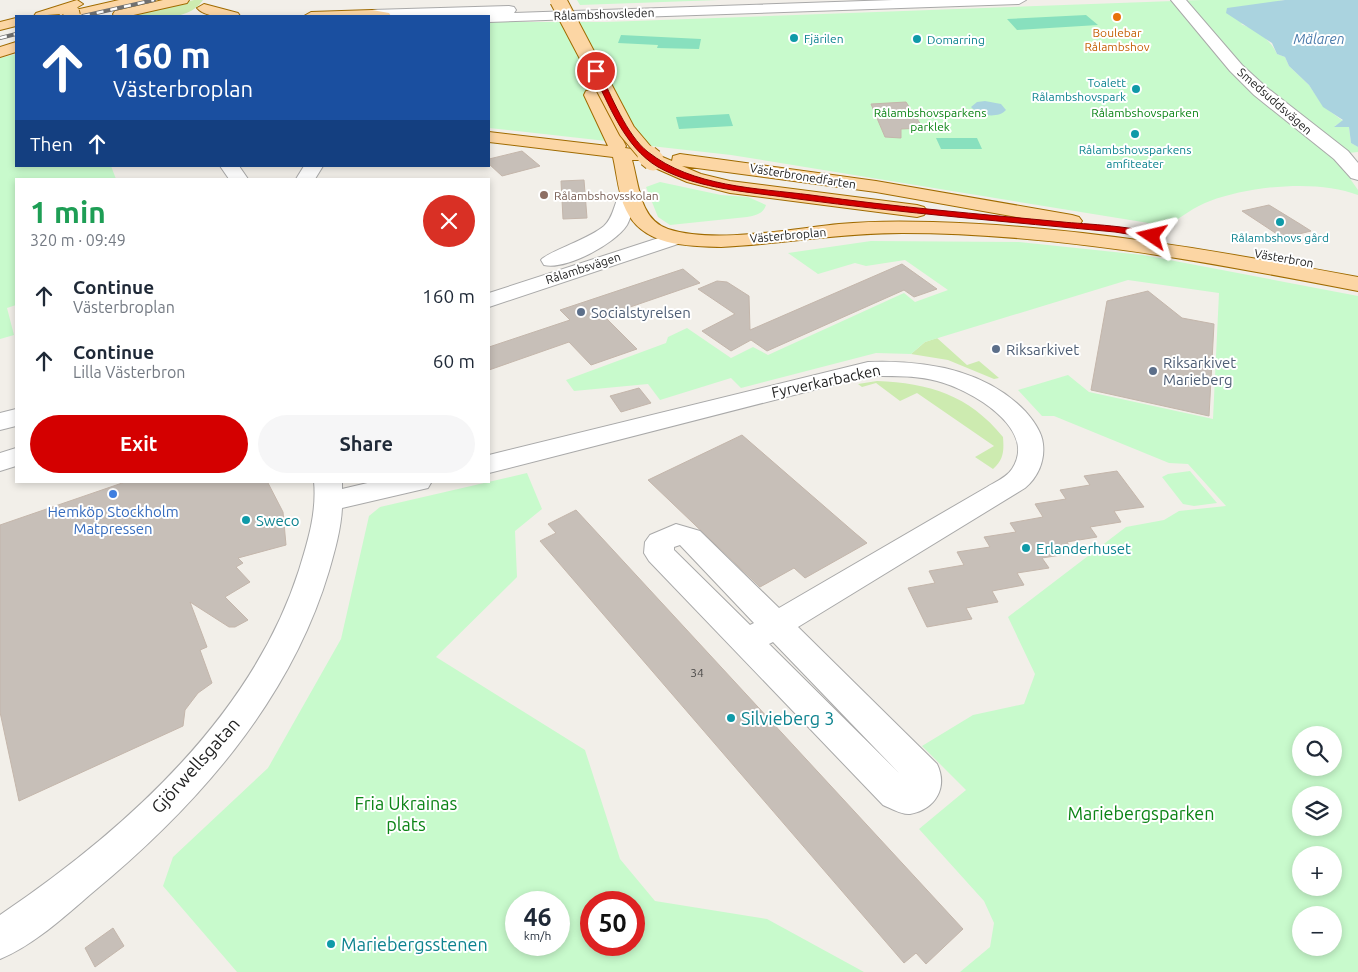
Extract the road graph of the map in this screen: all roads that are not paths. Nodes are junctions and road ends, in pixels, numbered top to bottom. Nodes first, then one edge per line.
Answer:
1 (138, 0) edge
2 (182, 0) edge
3 (544, 0) edge
4 (558, 0) edge
5 (822, 0) edge
6 (1018, 0) edge
7 (1178, 0) edge
8 (76, 7) edge
9 (203, 7) edge
10 (45, 15) edge
11 (115, 15) edge
12 (230, 15) edge
13 (404, 15) edge
14 (490, 18) edge
15 (15, 22) edge
16 (0, 26) edge
17 (15, 27) edge
18 (0, 31) edge
19 (15, 38) edge
20 (0, 42) edge
21 (15, 47) edge
22 (0, 52) edge
23 (490, 137) edge
24 (230, 167) edge
25 (313, 167) edge
26 (1358, 174) edge
27 (237, 178) edge
28 (306, 178) edge
29 (730, 187) junction
30 (630, 189) junction
31 (764, 191) junction
32 (899, 226) joint
33 (1115, 229) junction
34 (677, 238) junction
35 (1303, 267) junction
36 (1358, 271) edge
37 (490, 280) edge
38 (1358, 284) edge
39 (490, 300) edge
40 (15, 417) edge
41 (0, 422) edge
42 (15, 457) edge
43 (0, 462) edge
44 (490, 464) edge
45 (400, 483) edge
46 (329, 491) edge
47 (777, 624) junction
48 (747, 642) junction
49 (0, 939) edge

1 - 8 main road
2 - 11 main road
3 - 30 main road, Västerbroplan
4 - 29 main road, bridge
5 - 13 street, Rålambshovsleden
6 - 14 street, Rålambshovsleden
7 - 26 street, Smedsuddsvägen
8 - 10 main road
9 - 12 main road
15 - 16 main road
17 - 18 main road
19 - 20 main road
21 - 22 main road
23 - 33 main road, Västerbronedfarten
24 - 27 street
25 - 28 street
29 - 30 main road
29 - 31 main road
30 - 34 main road, Västerbroplan
30 - 37 street, Rålambsvägen
31 - 33 main road, Västerbron
31 - 34 main road, Västerbroplan
32 - 34 main road, Västerbroplan
32 - 35 main road, Västerbron
33 - 35 main road, Västerbron
34 - 39 street, Rålambsvägen
35 - 36 main road, Västerbron
35 - 38 main road, Västerbron
40 - 41 street
42 - 43 street
44 - 47 street, Fyrverkarbacken
45 - 46 street
46 - 49 street, Gjörwellsgatan
47 - 48 street, Fyrverkarbacken
47 - 48 street
47 - 48 street

